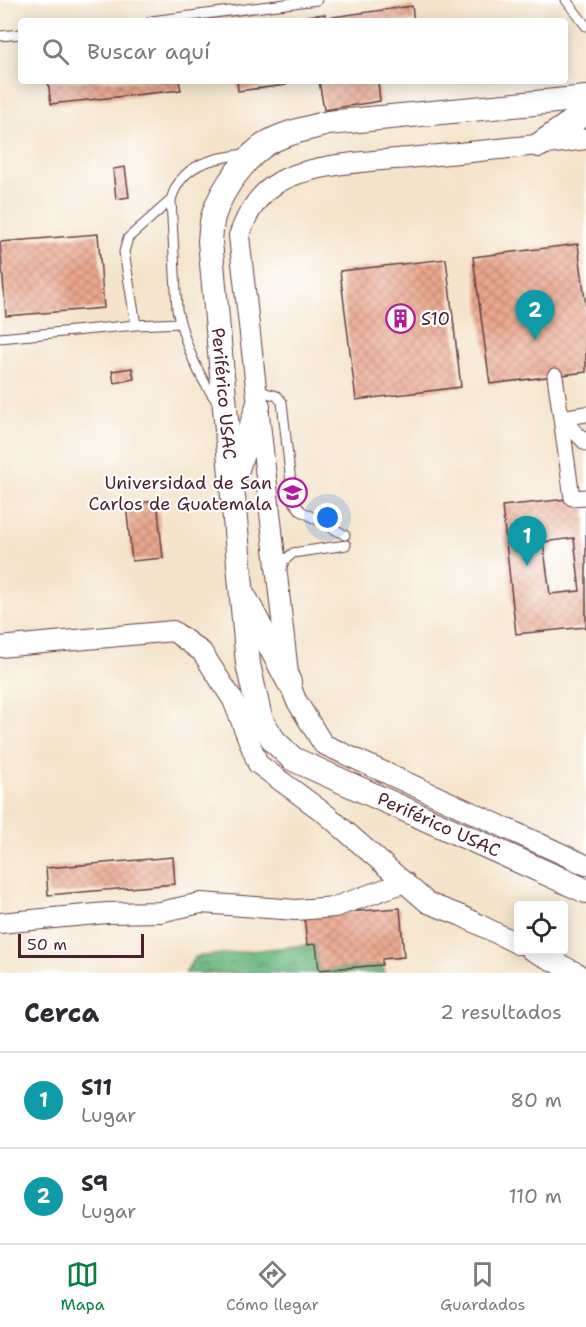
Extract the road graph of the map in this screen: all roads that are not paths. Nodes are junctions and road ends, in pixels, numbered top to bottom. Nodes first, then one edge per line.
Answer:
1 (317, 0) edge
2 (566, 0) edge
3 (291, 2) edge
4 (173, 18) edge
5 (586, 26) edge
6 (18, 34) edge
7 (0, 36) edge
8 (586, 98) edge
9 (586, 112) edge
10 (586, 139) edge
11 (539, 145) junction
12 (254, 153) junction
13 (171, 200) junction
14 (180, 323) junction
15 (136, 325) junction
16 (0, 338) edge
17 (555, 376) dead end
18 (257, 398) junction
19 (225, 413) junction
20 (586, 414) edge
21 (561, 418) junction
22 (586, 442) edge
23 (232, 486) junction
24 (586, 497) edge
25 (278, 581) junction
26 (241, 590) junction
27 (0, 647) edge
28 (289, 682) junction
29 (586, 865) edge
30 (405, 882) junction
31 (586, 891) edge
32 (0, 923) edge
33 (514, 942) edge
34 (539, 955) edge
35 (577, 973) edge

1 - 3 lane
2 - 5 lane
3 - 4 lane
6 - 7 lane
8 - 12 street, Periférico USAC
9 - 11 street
10 - 11 street, Periférico USAC
11 - 18 street, Periférico USAC
12 - 13 lane
12 - 19 street, Periférico USAC
13 - 14 lane
13 - 15 lane
14 - 15 lane
14 - 19 lane
15 - 16 lane
17 - 21 street
18 - 23 street
18 - 25 street, Periférico USAC
18 - 25 lane
19 - 23 street, Periférico USAC
20 - 21 street
21 - 22 street
21 - 24 street
23 - 26 street, Periférico USAC
25 - 28 street, Periférico USAC
26 - 28 street
26 - 31 street, Periférico USAC
27 - 30 street
28 - 29 street, Periférico USAC
30 - 32 street
30 - 33 street
34 - 35 street

